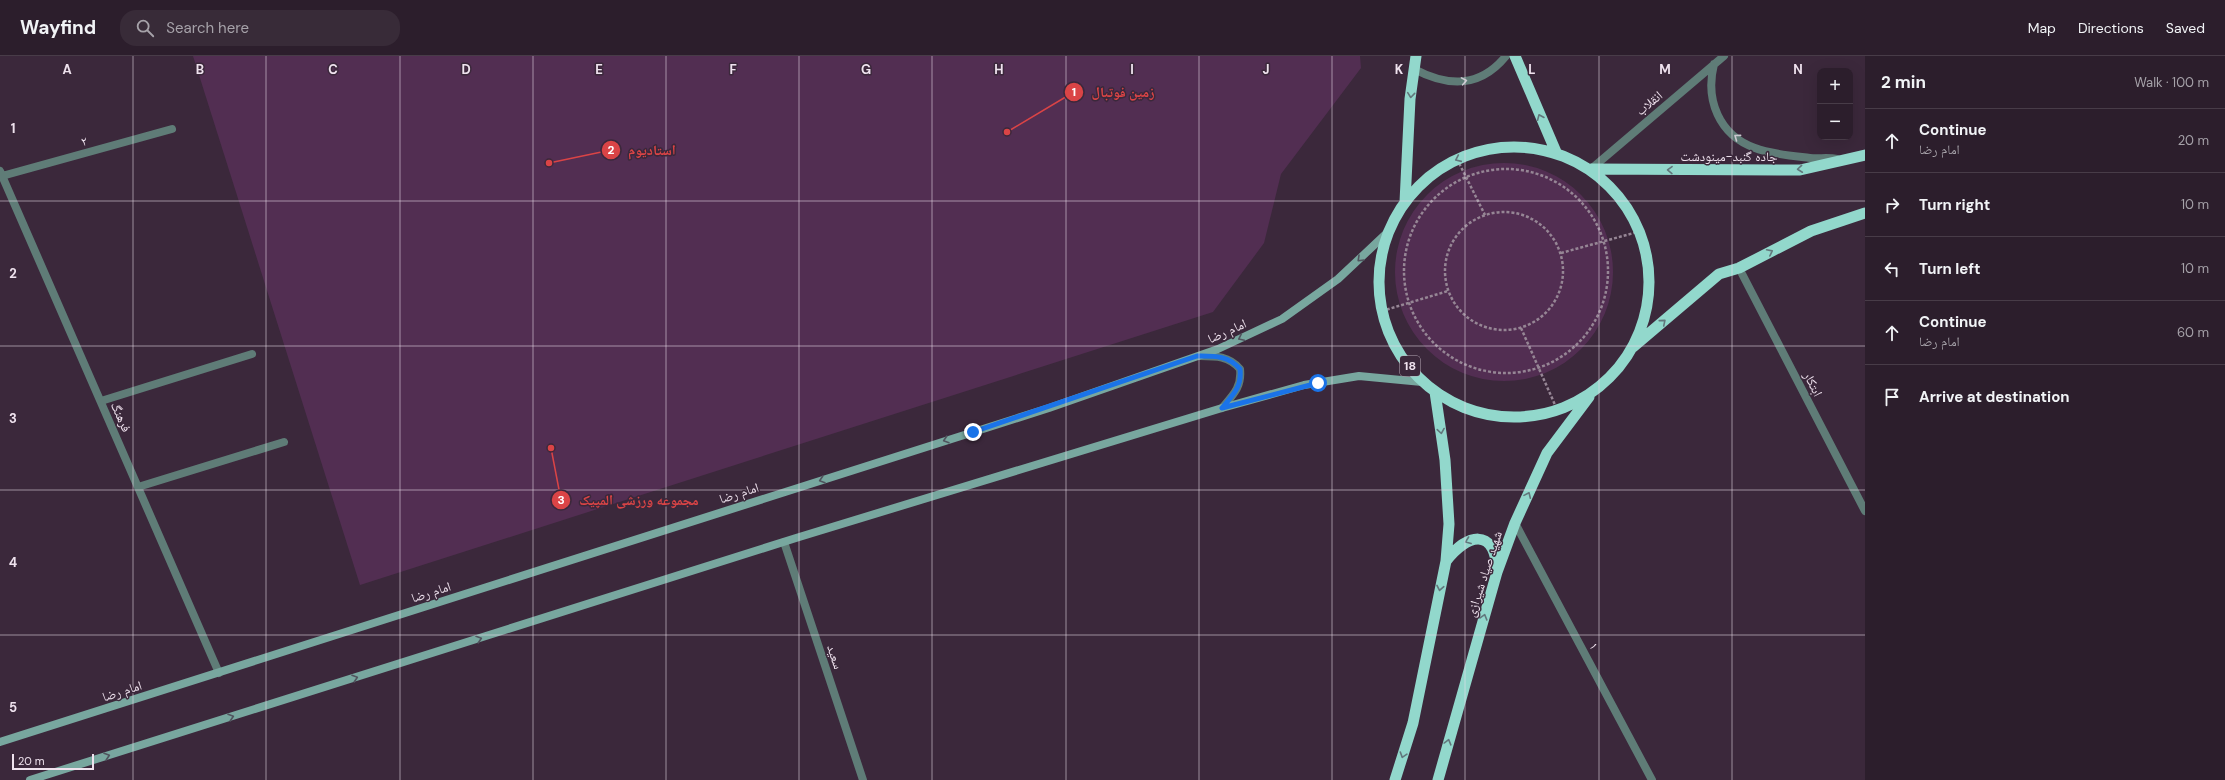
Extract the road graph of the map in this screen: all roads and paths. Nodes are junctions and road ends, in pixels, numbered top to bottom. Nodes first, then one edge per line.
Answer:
1 (1416, 56) edge
2 (1506, 56) edge
3 (1515, 56) edge
4 (1724, 56) edge
5 (1714, 64) junction
6 (1414, 69) junction
7 (172, 128) dead end
8 (1556, 152) junction
9 (1865, 155) edge
10 (1457, 159) junction
11 (1842, 160) junction
12 (1591, 169) junction
13 (1, 174) edge
14 (1466, 178) junction
15 (1404, 202) junction
16 (1865, 213) edge
17 (1485, 215) junction
18 (1641, 231) junction
19 (1388, 232) junction
20 (1604, 241) junction
21 (1560, 253) junction
22 (1739, 268) junction
23 (1448, 291) junction
24 (1408, 303) junction
25 (1382, 311) junction
26 (1520, 328) junction
27 (1633, 347) junction
28 (252, 354) dead end
29 (1197, 356) junction
30 (1538, 368) junction
31 (1422, 382) junction
32 (1435, 392) junction
33 (1591, 393) junction
34 (101, 401) junction
35 (1222, 408) junction
36 (1558, 410) junction
37 (284, 442) dead end
38 (138, 486) junction
39 (1865, 511) edge
40 (1515, 523) junction
41 (784, 542) junction
42 (1446, 561) junction
43 (1497, 572) junction
44 (219, 673) junction
45 (0, 742) edge
46 (30, 780) edge
47 (863, 780) edge
48 (1395, 780) edge
49 (1438, 780) edge
50 (1652, 780) edge

1 - 6 highway, 18
6 -> 2 street
8 -> 3 highway
4 - 5 street, انقلاب
11 -> 5 street
5 - 12 street, انقلاب
6 -> 15 highway, 18
7 - 13 street, ۲
8 -> 10 highway, 18
8 - 12 highway, 18
9 - 11 highway, جاده گنبد-مینودشت
10 - 14 path
10 - 15 highway, 18
11 -> 12 highway, جاده گنبد-مینودشت
12 - 18 highway, 18
13 - 34 street, فرهنگ
14 - 17 path
14 - 20 path
14 - 24 path
15 - 19 highway, 18
22 -> 16 highway
17 - 21 path
17 - 23 path
18 - 20 path
18 - 27 highway, 18
19 - 25 highway, 18
19 -> 29 main road, امام رضا
20 - 21 path
20 - 30 path
21 - 26 path
27 -> 22 highway
22 - 39 street, ابتکار
23 - 24 path
23 - 26 path
24 - 25 path
24 - 30 path
25 - 31 highway, 18
26 - 30 path
27 - 33 highway, 18
28 - 34 street
29 - 35 street
29 -> 44 main road, امام رضا
30 - 36 path
31 - 32 highway, 18
31 - 35 main road
32 - 36 highway, 18
32 -> 42 highway
33 - 36 highway, 18
40 -> 33 highway, شهید صیاد شیرازی / 18
34 - 38 street, فرهنگ
35 - 41 main road
37 - 38 street
38 - 44 street, فرهنگ
40 - 43 highway, شهید صیاد شیرازی / 18
40 - 50 street, ۱
46 -> 41 main road
41 - 47 street, سعید
43 -> 42 highway
42 -> 48 highway
49 -> 43 highway, شهید صیاد شیرازی / 18
44 - 45 main road, امام رضا

